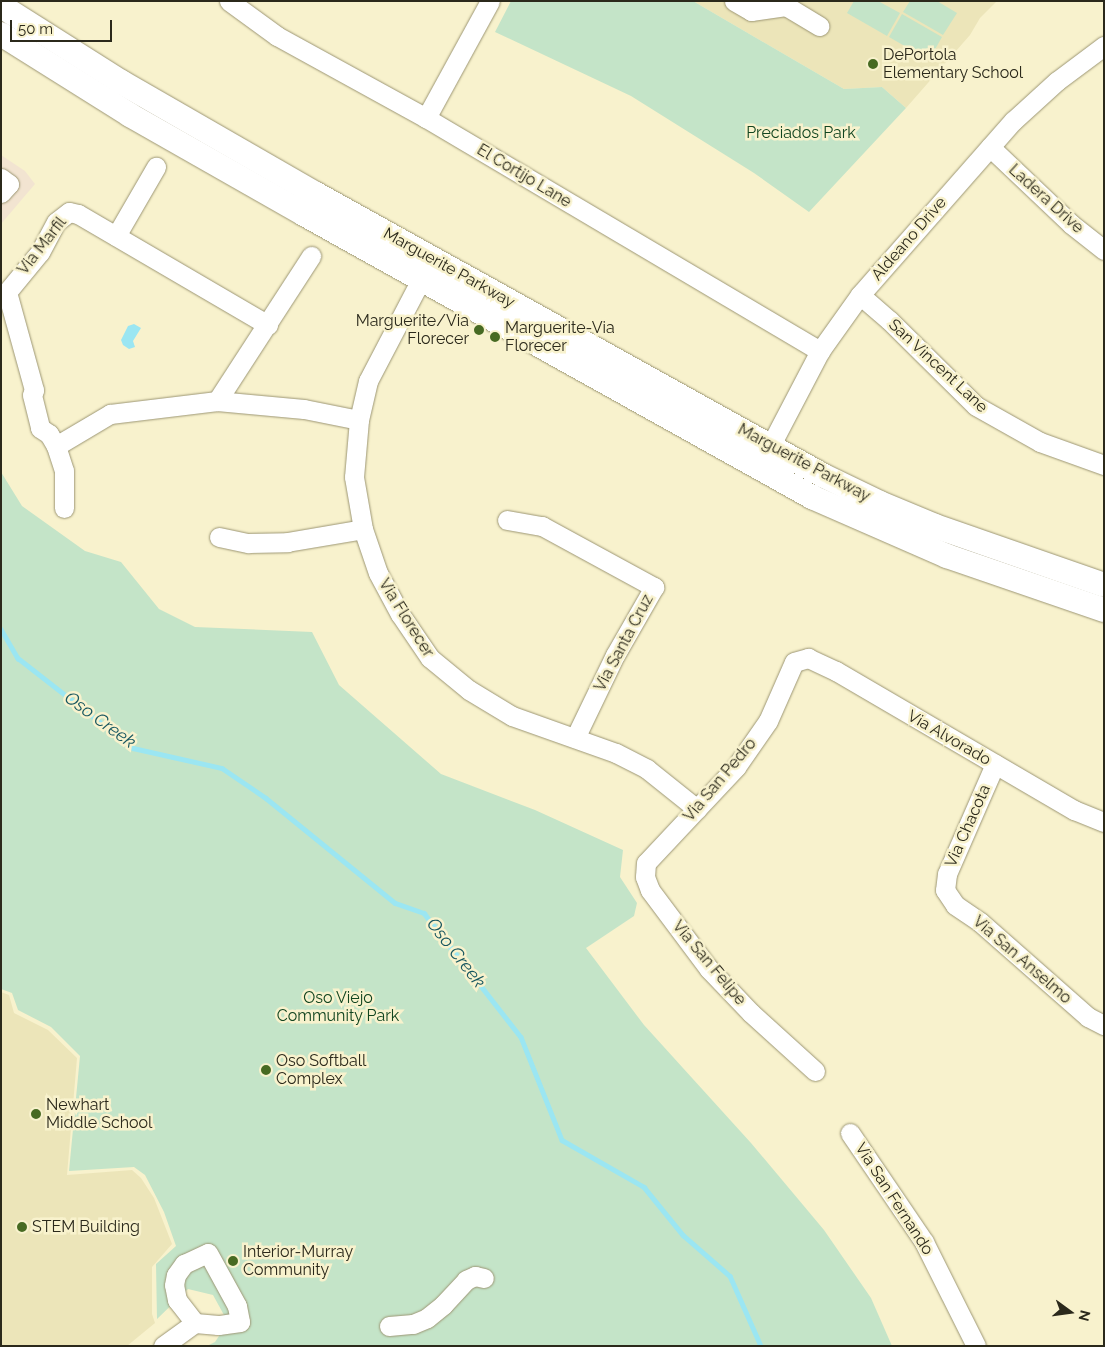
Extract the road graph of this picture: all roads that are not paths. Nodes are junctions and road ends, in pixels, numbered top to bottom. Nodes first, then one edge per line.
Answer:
1 (229, 1) edge
2 (490, 1) edge
3 (734, 1) edge
4 (1, 6) edge
5 (819, 26) dead end
6 (1, 34) edge
7 (1104, 46) edge
8 (426, 118) junction
9 (990, 147) junction
10 (156, 168) dead end
11 (1, 178) edge
12 (1, 193) edge
13 (116, 236) junction
14 (1104, 250) edge
15 (310, 256) dead end
16 (432, 259) junction
17 (421, 279) junction
18 (860, 295) junction
19 (268, 325) junction
20 (820, 351) junction
21 (217, 401) junction
22 (359, 420) junction
23 (56, 446) junction
24 (770, 446) junction
25 (1104, 465) edge
26 (759, 468) junction
27 (64, 508) dead end
28 (507, 520) dead end
29 (363, 529) junction
30 (220, 537) dead end
31 (1104, 585) edge
32 (1104, 610) edge
33 (794, 662) joint
34 (575, 738) junction
35 (995, 764) junction
36 (697, 809) junction
37 (1104, 822) edge
38 (646, 863) joint
39 (945, 890) joint
40 (1104, 1024) edge
41 (815, 1071) dead end
42 (850, 1133) dead end
43 (484, 1278) dead end
44 (196, 1323) junction
45 (389, 1326) dead end
46 (163, 1346) edge
47 (976, 1346) edge

1 - 8 street, El Cortijo Lane
2 - 8 street
3 - 5 street
4 - 16 main road, Marguerite Parkway
6 - 17 main road, Marguerite Parkway
7 - 9 street, Aldeano Drive
8 - 20 street, El Cortijo Lane
9 - 14 street, Ladera Drive
9 - 18 street, Aldeano Drive
10 - 13 street
11 - 12 street
13 - 19 street, Via Marfil
13 - 23 street, Via Marfil
15 - 19 street
16 - 17 street, Via Florecer
16 - 24 main road, Marguerite Parkway
17 - 22 street, Via Florecer
17 - 26 main road, Marguerite Parkway
18 - 20 street, Aldeano Drive
18 - 25 street, San Vincent Lane
19 - 21 street
20 - 24 street, Aldeano Drive
21 - 22 street
21 - 23 street
22 - 29 street, Via Florecer
23 - 27 street
24 - 26 street, Aldeano Drive
24 - 31 main road, Marguerite Parkway
26 - 32 main road, Marguerite Parkway
28 - 34 street, Via Santa Cruz
29 - 30 street
29 - 34 street, Via Florecer
33 - 35 street, Via Alvorado
33 - 36 street, Via San Pedro
34 - 36 street, Via Florecer
35 - 37 street, Via Alvorado
35 - 39 street, Via Chacota
36 - 38 street, Via San Pedro
38 - 41 street, Via San Felipe
39 - 40 street, Via San Anselmo
42 - 47 street, Via San Fernando
43 - 45 street
44 - 44 street
44 - 46 street

